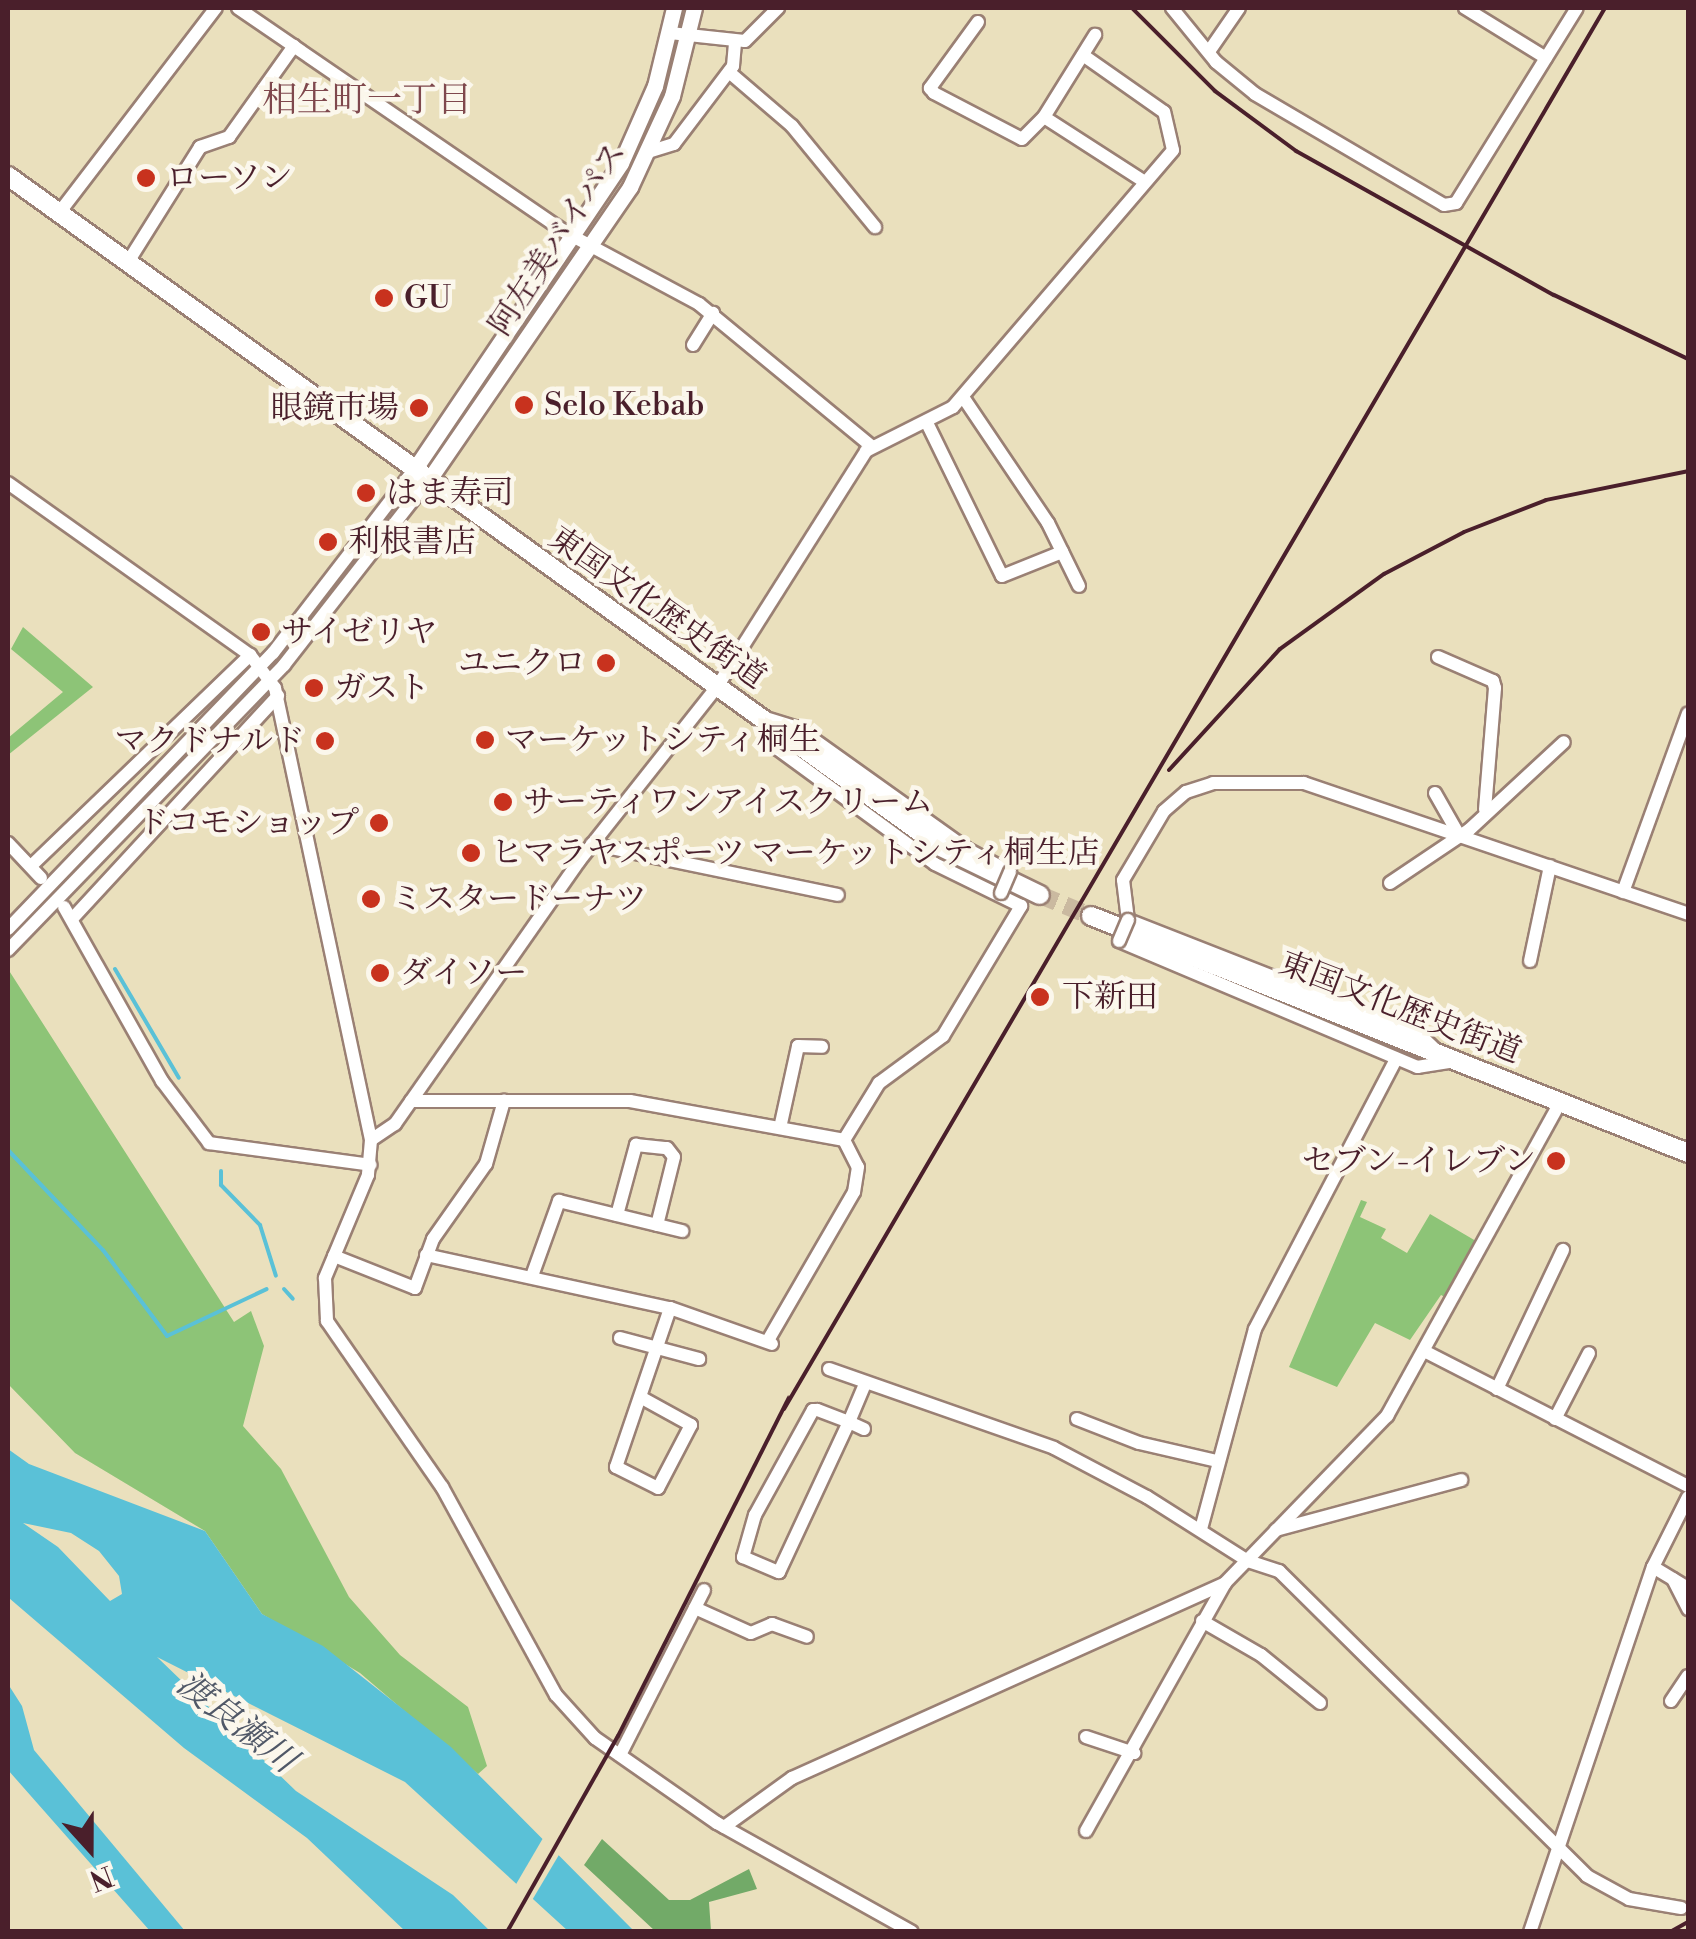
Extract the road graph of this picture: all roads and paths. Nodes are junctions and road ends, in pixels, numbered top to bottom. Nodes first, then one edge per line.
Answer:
1 (216, 8) edge
2 (238, 8) edge
3 (674, 8) edge
4 (694, 8) edge
5 (778, 8) edge
6 (1172, 8) edge
7 (1239, 8) edge
8 (1465, 8) edge
9 (1577, 8) edge
10 (978, 22) dead end
11 (670, 33) junction
12 (1095, 34) dead end
13 (689, 36) junction
14 (736, 42) junction
15 (294, 46) junction
16 (1210, 50) junction
17 (1083, 56) junction
18 (1546, 58) junction
19 (729, 72) junction
20 (1044, 117) junction
21 (648, 152) junction
22 (8, 176) edge
23 (1145, 182) junction
24 (59, 213) junction
25 (875, 227) dead end
26 (573, 237) junction
27 (590, 246) junction
28 (128, 262) junction
29 (713, 313) junction
30 (693, 346) dead end
31 (963, 397) junction
32 (928, 424) junction
33 (872, 446) junction
34 (421, 475) junction
35 (8, 483) edge
36 (1062, 552) junction
37 (1078, 586) dead end
38 (250, 655) junction
39 (1438, 657) dead end
40 (261, 667) junction
41 (270, 680) junction
42 (717, 686) junction
43 (278, 696) junction
44 (1688, 713) edge
45 (759, 716) junction
46 (1564, 742) dead end
47 (1434, 793) dead end
48 (1485, 810) junction
49 (1459, 835) junction
50 (8, 842) edge
51 (592, 844) junction
52 (32, 865) junction
53 (1550, 866) junction
54 (41, 878) dead end
55 (1390, 883) dead end
56 (1623, 892) junction
57 (1040, 894) tunnel mouth
58 (838, 895) dead end
59 (1000, 895) junction
60 (1688, 914) edge
61 (1090, 916) tunnel mouth
62 (1128, 920) junction
63 (8, 928) edge
64 (8, 950) edge
65 (1530, 961) dead end
66 (822, 1048) dead end
67 (1396, 1059) junction
68 (1449, 1060) junction
69 (411, 1101) junction
70 (504, 1102) junction
71 (1560, 1103) junction
72 (780, 1128) junction
73 (371, 1140) junction
74 (844, 1140) junction
75 (1688, 1153) edge
76 (371, 1165) junction
77 (618, 1214) junction
78 (656, 1225) junction
79 (682, 1231) dead end
80 (1563, 1250) dead end
81 (426, 1255) junction
82 (334, 1256) junction
83 (532, 1276) junction
84 (670, 1308) junction
85 (620, 1338) dead end
86 (661, 1348) junction
87 (1426, 1352) junction
88 (1588, 1352) dead end
89 (699, 1359) dead end
90 (828, 1369) dead end
91 (865, 1384) junction
92 (1497, 1389) junction
93 (642, 1398) junction
94 (1077, 1419) dead end
95 (1555, 1419) junction
96 (849, 1422) junction
97 (864, 1429) dead end
98 (1217, 1461) junction
99 (1461, 1480) dead end
100 (1688, 1486) edge
101 (1688, 1497) edge
102 (1201, 1528) junction
103 (1276, 1530) junction
104 (1248, 1560) junction
105 (1653, 1567) junction
106 (1673, 1579) junction
107 (1226, 1583) junction
108 (1688, 1588) edge
109 (704, 1590) dead end
110 (695, 1608) junction
111 (1688, 1609) edge
112 (1202, 1621) junction
113 (807, 1637) dead end
114 (1688, 1676) edge
115 (1671, 1702) dead end
116 (1320, 1703) dead end
117 (1086, 1737) dead end
118 (1134, 1753) junction
119 (620, 1755) junction
120 (724, 1828) junction
121 (1086, 1830) dead end
122 (1558, 1851) junction
123 (1681, 1908) dead end
124 (912, 1932) edge
125 (1530, 1932) edge

1 - 24 street
2 - 15 street
3 - 11 main road, 阿左美バイパス
4 - 13 main road, 阿左美バイパス
5 - 14 street
6 - 16 street
7 - 16 street
8 - 18 street
9 - 18 street
10 - 20 street
11 - 13 street
11 - 26 main road, 阿左美バイパス
12 - 17 street
13 - 14 street
13 - 21 main road, 阿左美バイパス
14 - 19 street
15 - 26 street
15 - 28 street
16 - 18 street
17 - 20 street
17 - 23 street
19 - 21 street
19 - 25 street
20 - 23 street
21 - 27 main road, 阿左美バイパス
22 - 24 highway, 東国文化歴史街道
23 - 31 street
24 - 28 highway, 東国文化歴史街道
26 - 27 street
26 - 34 main road, 阿左美バイパス
27 - 29 street
27 - 34 main road, 阿左美バイパス
28 - 34 highway, 東国文化歴史街道
29 - 30 street
29 - 33 street
31 - 32 street
31 - 36 street
32 - 33 street
32 - 36 street
33 - 42 street
34 - 40 street
34 - 41 street
34 - 42 highway, 東国文化歴史街道
35 - 38 street
36 - 37 street
38 - 40 street
38 - 52 street
39 - 48 street
40 - 41 street
40 - 63 street
41 - 43 street
41 - 64 street
42 - 45 highway, 東国文化歴史街道
42 - 51 street
43 - 73 street
43 - 76 street
44 - 56 street
45 - 57 highway, 東国文化歴史街道
45 - 59 street
45 - 59 street, bridge
46 - 48 street
47 - 49 street
48 - 49 street
49 - 53 street
49 - 55 street
49 - 62 street
50 - 52 street
51 - 58 street
51 - 69 street
52 - 54 street
53 - 56 street
53 - 65 street
56 - 60 street
59 - 74 street
61 - 68 highway, 東国文化歴史街道
62 - 67 street, bridge
62 - 68 street
66 - 72 street
67 - 68 street
67 - 98 street
68 - 71 highway, 東国文化歴史街道
69 - 70 street
69 - 73 street
70 - 72 street
70 - 81 street
71 - 75 highway, 東国文化歴史街道
71 - 87 street
72 - 74 street
73 - 76 street
74 - 84 street
76 - 82 street
77 - 78 street
77 - 78 street
77 - 83 street
78 - 79 street
80 - 92 street
81 - 82 street
81 - 83 street
82 - 119 street
83 - 84 street
84 - 86 street
85 - 86 street
86 - 89 street
86 - 93 street
87 - 92 street
87 - 103 street
88 - 95 street
90 - 91 street
91 - 96 street
91 - 102 street
92 - 95 street
93 - 93 street
94 - 98 street
95 - 100 street
96 - 96 street
96 - 97 street
98 - 102 street
99 - 103 street
101 - 105 street
102 - 104 street
103 - 104 street
104 - 107 street
104 - 122 street
105 - 106 street
105 - 122 street
106 - 108 street
106 - 111 street
107 - 112 street
107 - 120 street
109 - 110 street
110 - 113 street
110 - 119 street
112 - 116 street
112 - 118 street
114 - 115 street
117 - 118 street
118 - 121 street
119 - 120 street
120 - 124 street
122 - 123 street
122 - 125 street

